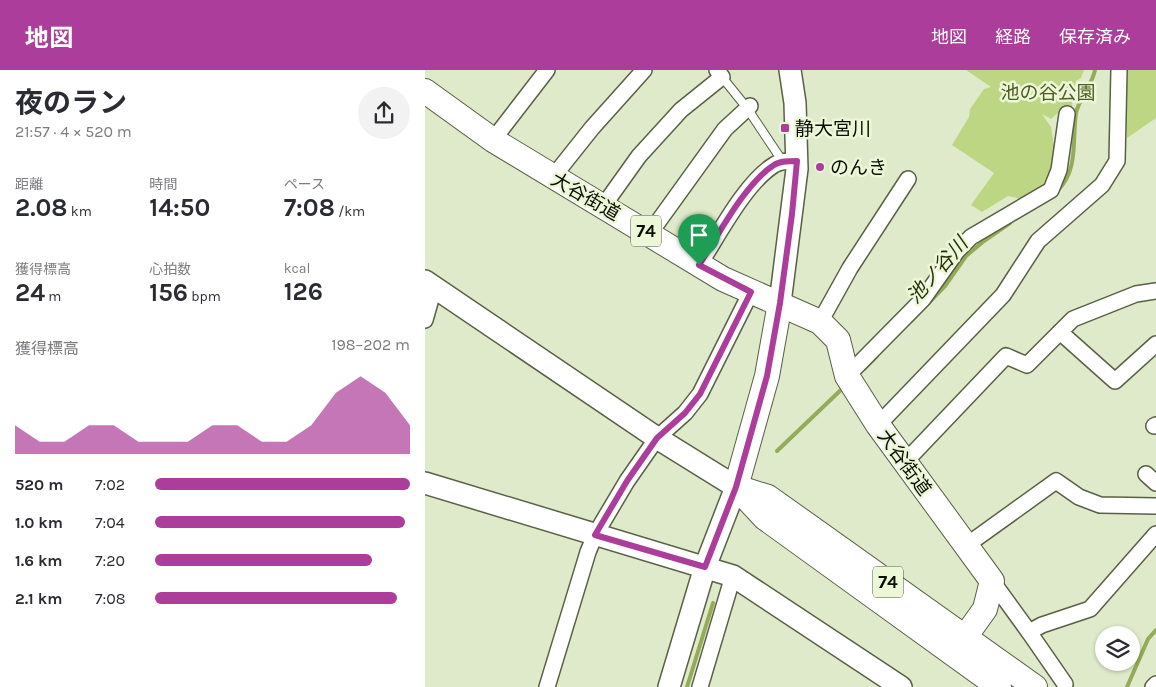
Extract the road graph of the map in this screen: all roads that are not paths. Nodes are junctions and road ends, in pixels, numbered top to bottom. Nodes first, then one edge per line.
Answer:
1 (547, 70) edge
2 (644, 70) edge
3 (790, 70) edge
4 (1119, 70) edge
5 (719, 74) edge
6 (425, 91) edge
7 (748, 107) junction
8 (1067, 114) dead end
9 (493, 140) junction
10 (790, 161) junction
11 (553, 177) junction
12 (908, 179) dead end
13 (604, 205) junction
14 (650, 233) junction
15 (699, 265) junction
16 (430, 285) edge
17 (1156, 291) edge
18 (751, 292) junction
19 (780, 303) junction
20 (425, 320) edge
21 (820, 322) junction
22 (1060, 332) junction
23 (1156, 344) edge
24 (850, 381) junction
25 (878, 425) junction
26 (657, 438) junction
27 (905, 462) junction
28 (425, 483) edge
29 (736, 487) junction
30 (1156, 506) edge
31 (1156, 534) edge
32 (595, 535) junction
33 (967, 546) junction
34 (705, 567) junction
35 (733, 576) junction
36 (992, 580) junction
37 (1029, 632) junction
38 (965, 637) junction
39 (1065, 684) dead end
40 (1156, 684) edge
41 (547, 687) edge
42 (669, 687) edge
43 (700, 687) edge
44 (901, 687) edge
45 (999, 687) edge
46 (1035, 687) edge
47 (1153, 687) edge

1 - 9 street
2 - 11 street
3 - 10 street
4 - 25 street
5 - 7 lane
5 - 13 street
6 - 9 main road, 大谷街道 / 74
7 - 10 lane
7 - 14 street
8 - 24 street
9 - 11 main road, 大谷街道 / 74
10 - 15 street
10 - 19 street
11 - 13 main road, 大谷街道 / 74
12 - 21 street
13 - 14 main road, 大谷街道 / 74
14 - 15 main road, 大谷街道 / 74
15 - 18 main road, 大谷街道 / 74
16 - 20 street
16 - 26 street
17 - 22 street
18 - 19 main road, 大谷街道 / 74
18 - 26 street
19 - 21 main road, 大谷街道 / 74
19 - 29 main road
21 - 24 main road, 大谷街道 / 74
22 - 23 street
22 - 27 street
24 - 25 main road, 大谷街道 / 74
25 - 27 main road, 大谷街道 / 74
26 - 29 street
26 - 32 street
27 - 33 main road, 大谷街道 / 74
28 - 32 street
29 - 34 street
29 - 38 main road, 74
29 - 45 main road, 74
30 - 33 street
31 - 37 street
32 - 34 street
32 - 41 street
33 - 36 main road, 大谷街道 / 74
34 - 35 street
34 - 42 street
35 - 43 street
35 - 44 street
36 - 37 street
36 - 38 main road
37 - 39 street
38 - 46 main road, 74
40 - 47 street

